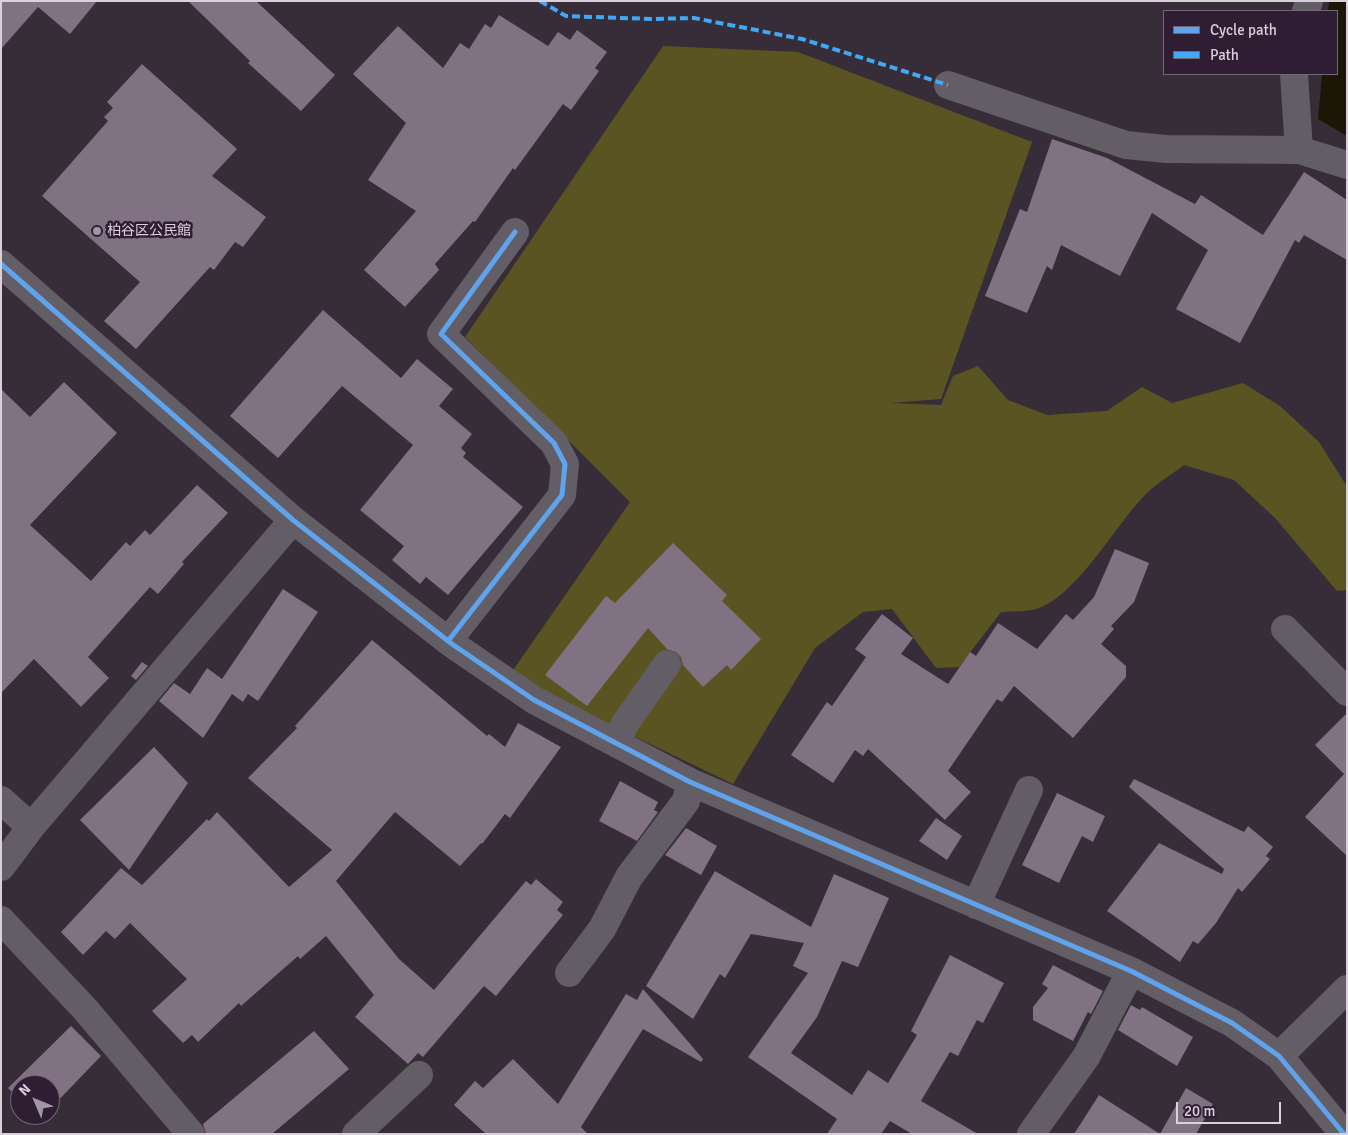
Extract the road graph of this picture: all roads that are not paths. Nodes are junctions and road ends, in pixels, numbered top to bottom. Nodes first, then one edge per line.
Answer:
1 (1294, 75) edge
2 (948, 85) dead end
3 (1299, 150) junction
4 (1347, 165) edge
5 (515, 232) dead end
6 (1, 264) edge
7 (293, 520) junction
8 (1286, 629) dead end
9 (448, 641) junction
10 (667, 664) dead end
11 (1347, 692) edge
12 (617, 744) junction
13 (690, 782) junction
14 (1029, 790) dead end
15 (1, 800) edge
16 (31, 828) junction
17 (1, 867) edge
18 (976, 904) junction
19 (1, 920) edge
20 (1131, 971) junction
21 (569, 973) dead end
22 (1347, 989) edge
23 (1278, 1056) junction
24 (419, 1075) dead end
25 (191, 1134) edge
26 (356, 1134) edge
27 (1031, 1134) edge
28 (1344, 1134) edge

1 - 3 street
2 - 3 street
3 - 4 street
5 - 9 street
6 - 7 street
7 - 9 street
7 - 16 street
8 - 11 street
9 - 12 street
10 - 12 street
12 - 13 street
13 - 18 street
13 - 21 street
14 - 18 street
15 - 16 street
16 - 17 street
18 - 20 street
19 - 25 street
20 - 23 street
20 - 27 street
22 - 23 street
23 - 28 street
24 - 26 street

